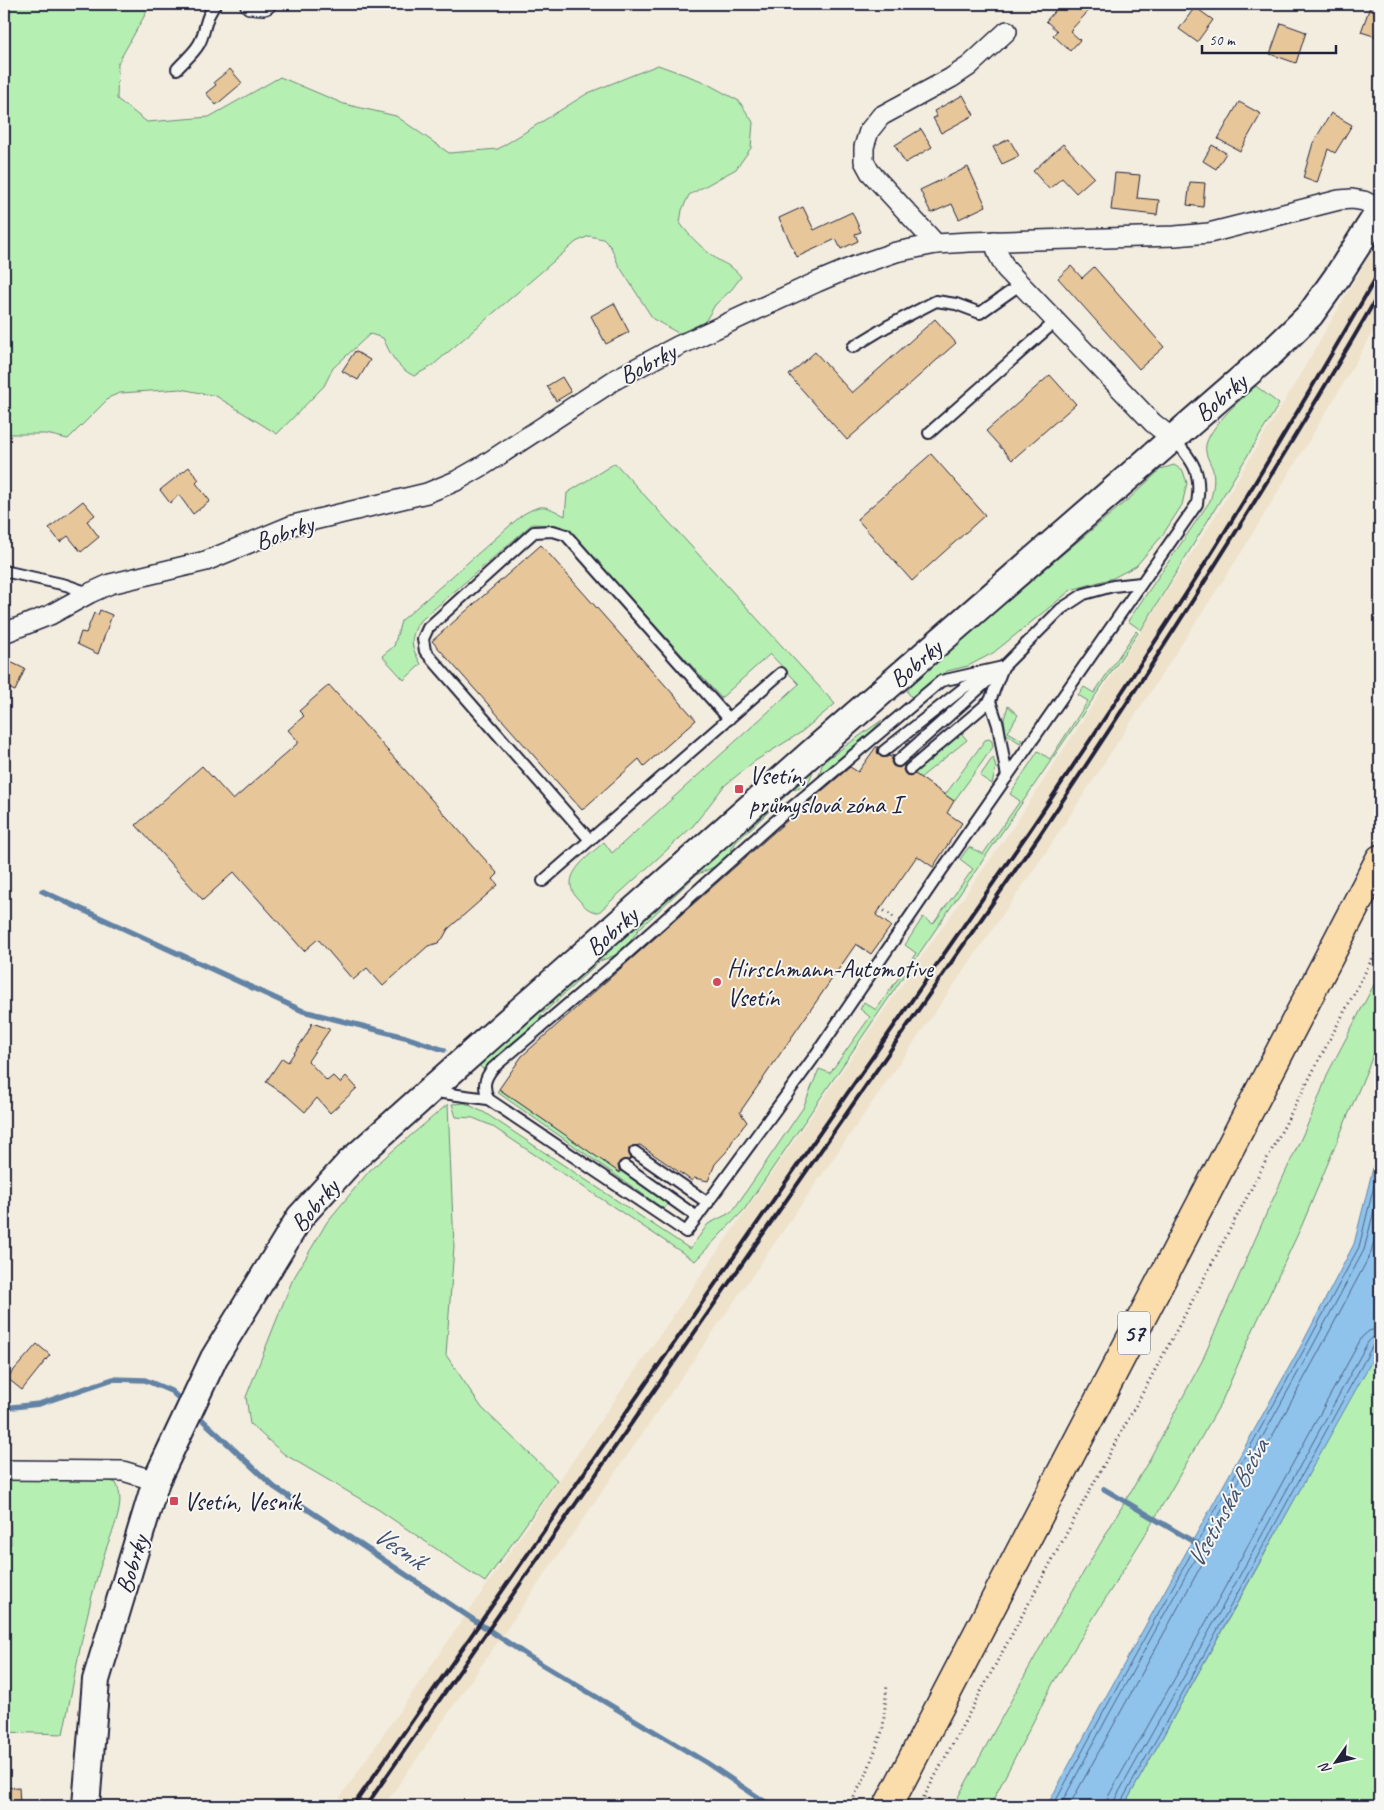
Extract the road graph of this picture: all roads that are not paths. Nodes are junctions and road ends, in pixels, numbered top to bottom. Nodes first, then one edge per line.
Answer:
1 (216, 4) edge
2 (250, 4) edge
3 (266, 4) edge
4 (1007, 31) dead end
5 (177, 69) dead end
6 (1380, 209) edge
7 (994, 241) junction
8 (936, 244) junction
9 (1021, 284) junction
10 (1056, 321) junction
11 (853, 347) dead end
12 (929, 433) dead end
13 (1173, 438) junction
14 (4, 571) edge
15 (1141, 584) junction
16 (90, 593) junction
17 (4, 633) edge
18 (1003, 668) junction
19 (781, 673) dead end
20 (990, 701) junction
21 (729, 718) junction
22 (884, 751) dead end
23 (898, 761) dead end
24 (910, 769) dead end
25 (1007, 778) junction
26 (590, 840) junction
27 (1380, 859) edge
28 (543, 881) dead end
29 (430, 1091) junction
30 (488, 1099) junction
31 (635, 1152) dead end
32 (625, 1166) dead end
33 (708, 1203) junction
34 (697, 1217) junction
35 (4, 1470) edge
36 (156, 1481) junction
37 (86, 1806) edge
38 (888, 1806) edge

1 - 5 lane
2 - 3 street
4 - 8 street
6 - 7 street, Bobrky
6 - 13 street, Bobrky
7 - 8 street, Bobrky
7 - 9 street
8 - 16 street, Bobrky
9 - 10 street
9 - 11 lane
10 - 12 lane
10 - 13 street
13 - 15 lane
13 - 29 street, Bobrky
14 - 16 lane
15 - 18 lane
15 - 25 lane
16 - 17 street, Bobrky
18 - 20 lane
18 - 22 lane
18 - 23 lane
18 - 30 lane
19 - 21 lane
20 - 24 lane
20 - 25 lane
21 - 26 lane
21 - 26 lane
25 - 33 lane
26 - 28 lane
27 - 38 main road, 57
29 - 30 lane
29 - 36 street, Bobrky
30 - 34 lane
31 - 33 lane
32 - 34 lane
33 - 34 lane
35 - 36 street
36 - 37 street, Bobrky

